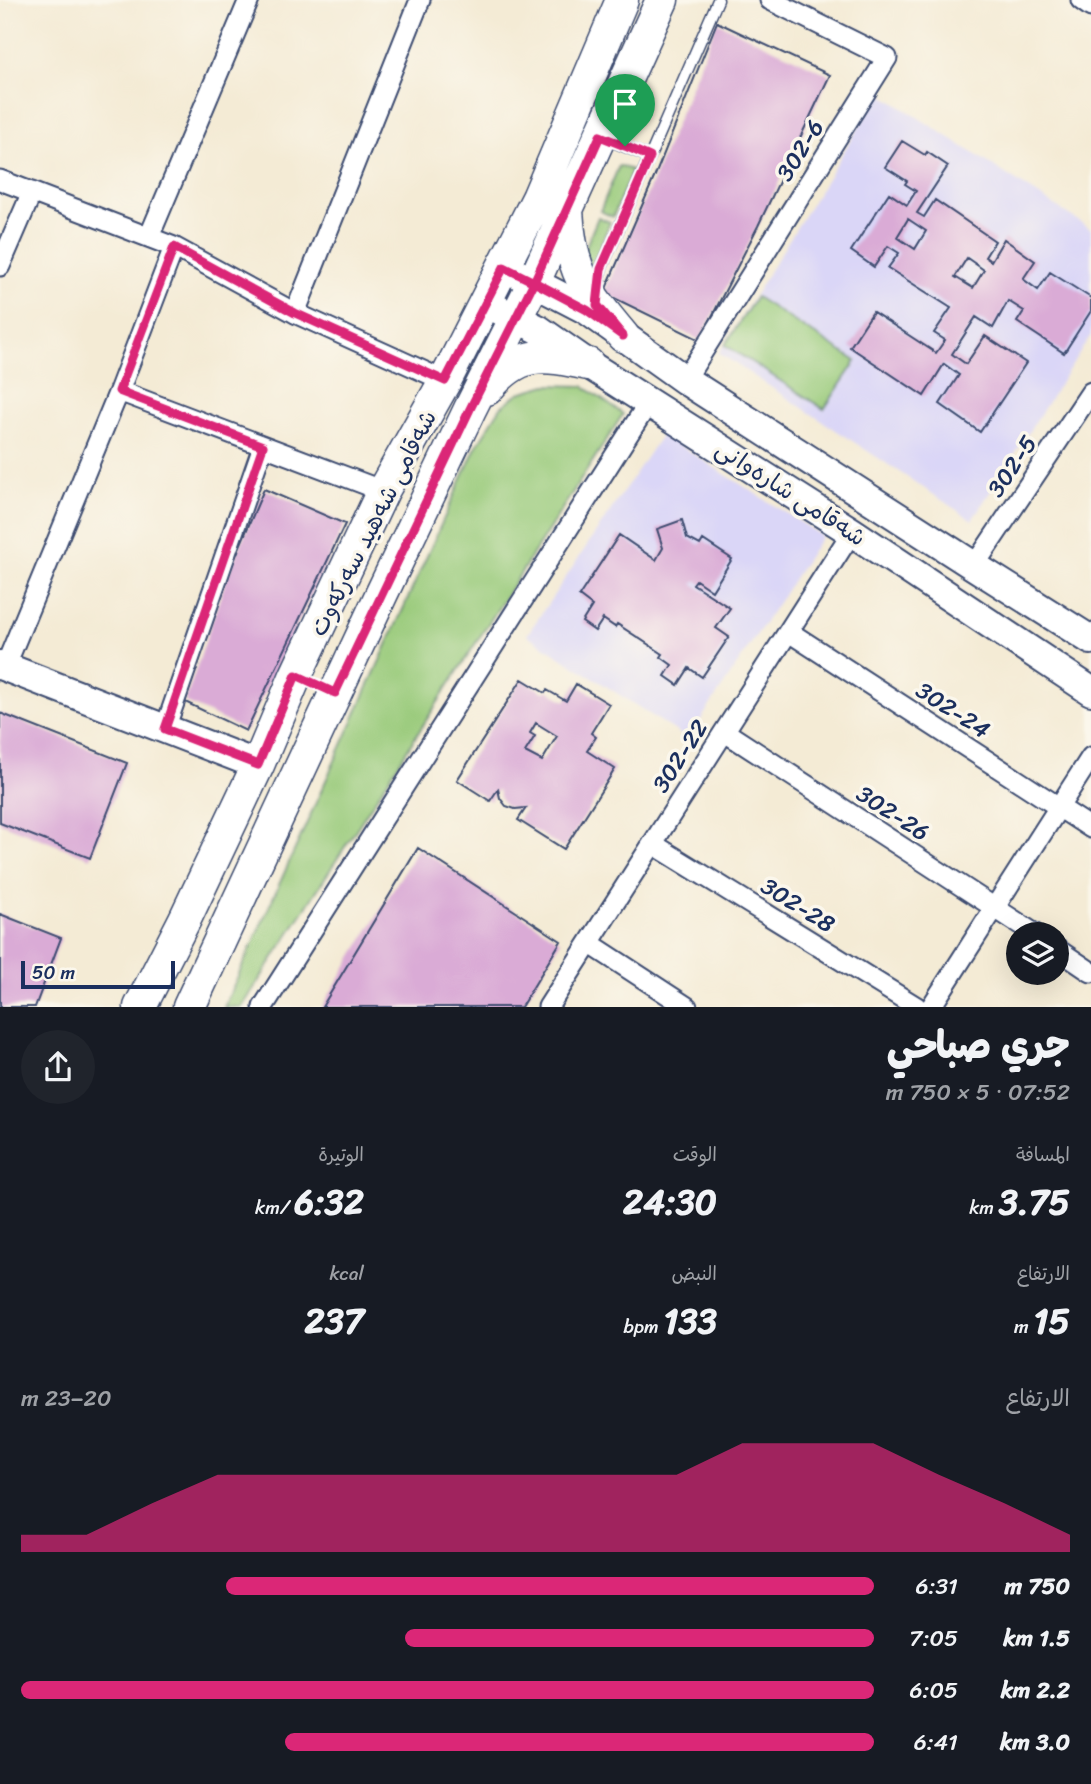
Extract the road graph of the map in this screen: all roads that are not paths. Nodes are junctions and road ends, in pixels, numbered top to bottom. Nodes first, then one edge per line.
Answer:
1 (248, 0) edge
2 (420, 0) edge
3 (620, 0) edge
4 (662, 0) edge
5 (718, 0) edge
6 (770, 0) edge
7 (1081, 0) edge
8 (1091, 8) edge
9 (600, 136) junction
10 (650, 157) junction
11 (0, 180) edge
12 (32, 192) junction
13 (567, 210) junction
14 (149, 237) junction
15 (174, 247) junction
16 (0, 266) edge
17 (504, 267) junction
18 (534, 282) junction
19 (485, 303) junction
20 (597, 305) junction
21 (295, 313) junction
22 (516, 318) junction
23 (623, 336) junction
24 (588, 364) junction
25 (685, 380) junction
26 (445, 381) junction
27 (119, 391) junction
28 (1091, 392) edge
29 (649, 402) junction
30 (470, 409) junction
31 (263, 446) junction
32 (383, 491) junction
33 (852, 532) junction
34 (974, 566) junction
35 (789, 632) junction
36 (1091, 639) edge
37 (2, 666) edge
38 (296, 675) junction
39 (1091, 691) edge
40 (335, 693) junction
41 (165, 729) junction
42 (725, 732) junction
43 (1091, 757) edge
44 (258, 765) junction
45 (1059, 807) junction
46 (1091, 828) edge
47 (653, 844) junction
48 (994, 908) junction
49 (185, 919) junction
50 (1016, 922) edge
51 (222, 939) junction
52 (589, 943) junction
53 (1069, 957) edge
54 (1091, 972) edge
55 (140, 1007) edge
56 (190, 1007) edge
57 (263, 1007) edge
58 (548, 1007) edge
59 (687, 1007) edge
60 (917, 1007) edge
61 (931, 1007) edge

1 - 14 street
2 - 21 street
3 - 17 main road, شەقامی شەهید سەرکەوت
4 - 9 main road, شەقامی شەهید سەرکەوت
5 - 10 lane
6 - 25 street, 302-6
7 - 8 street
9 - 10 lane
9 - 13 main road, شەقامی شەهید سەرکەوت
10 - 20 lane
11 - 12 street
12 - 14 street
12 - 16 street
13 - 18 main road, شەقامی شەهید سەرکەوت
13 - 20 main road
14 - 15 street
15 - 21 street
15 - 27 street
17 - 18 main road, شەقامی شارەوانی
17 - 19 main road, شەقامی شەهید سەرکەوت
18 - 22 main road, شەقامی شەهید سەرکەوت
18 - 23 main road, شەقامی شارەوانی
19 - 22 main road, شەقامی شارەوانی
19 - 26 main road, شەقامی شەهید سەرکەوت
20 - 23 main road
21 - 26 street
22 - 24 main road, شەقامی شارەوانی
22 - 30 main road, شەقامی شەهید سەرکەوت
23 - 25 main road, شەقامی شارەوانی
24 - 29 main road, شەقامی شارەوانی
24 - 30 main road
25 - 34 main road, شەقامی شارەوانی
26 - 32 main road, شەقامی شەهید سەرکەوت
27 - 31 street
27 - 37 street
28 - 34 street, 302-5
29 - 33 main road, شەقامی شارەوانی
29 - 57 street
30 - 40 main road, شەقامی شەهید سەرکەوت
31 - 32 street
31 - 41 street
32 - 38 main road, شەقامی شەهید سەرکەوت
33 - 35 street, 302-22
33 - 39 main road, شەقامی شارەوانی
34 - 36 main road, شەقامی شارەوانی
35 - 42 street, 302-22
35 - 45 street, 302-24
37 - 41 main road
38 - 40 main road
38 - 44 main road, شەقامی شەهید سەرکەوت
40 - 51 main road, شەقامی شەهید سەرکەوت
41 - 44 main road
42 - 47 street, 302-22
42 - 48 street, 302-26
43 - 45 street
44 - 49 main road, شەقامی شەهید سەرکەوت
45 - 46 street, 302-24
45 - 48 street
47 - 52 street, 302-22
47 - 60 street, 302-28
48 - 50 street, 302-26
48 - 61 street
49 - 51 main road
49 - 55 main road, شەقامی شەهید سەرکەوت
51 - 56 main road, شەقامی شەهید سەرکەوت
52 - 58 street, 302-22
52 - 59 street
53 - 54 street

